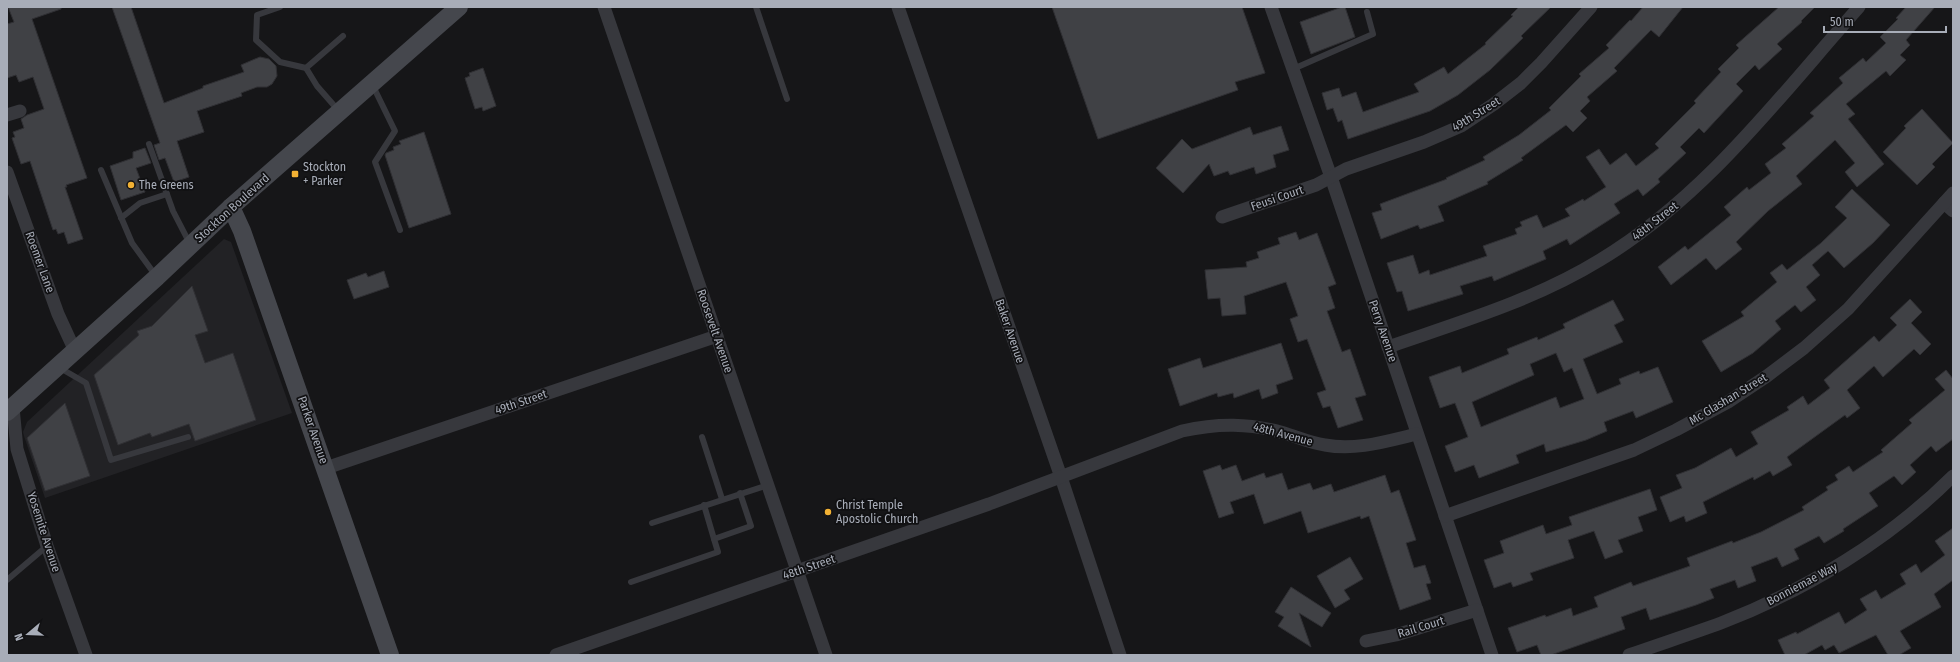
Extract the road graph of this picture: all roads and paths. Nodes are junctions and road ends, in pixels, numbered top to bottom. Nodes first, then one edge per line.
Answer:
1 (280, 7) edge
2 (459, 7) edge
3 (604, 7) edge
4 (756, 7) edge
5 (898, 7) edge
6 (1270, 7) edge
7 (1591, 7) edge
8 (1859, 7) edge
9 (1367, 12) dead end
10 (343, 36) dead end
11 (306, 68) junction
12 (1293, 69) junction
13 (372, 84) junction
14 (787, 99) dead end
15 (20, 110) dead end
16 (340, 113) junction
17 (7, 115) edge
18 (149, 144) dead end
19 (101, 170) dead end
20 (7, 172) edge
21 (1331, 177) junction
22 (1953, 193) edge
23 (166, 194) junction
24 (231, 207) junction
25 (1949, 207) edge
26 (1222, 217) dead end
27 (122, 218) junction
28 (400, 230) dead end
29 (190, 246) junction
30 (157, 277) junction
31 (717, 336) junction
32 (1388, 347) junction
33 (75, 351) junction
34 (56, 367) junction
35 (10, 409) edge
36 (1417, 434) junction
37 (188, 437) dead end
38 (702, 437) dead end
39 (326, 468) junction
40 (1953, 476) edge
41 (1061, 477) junction
42 (768, 485) junction
43 (740, 493) junction
44 (722, 499) junction
45 (704, 506) junction
46 (1445, 516) junction
47 (652, 523) dead end
48 (714, 539) junction
49 (48, 546) junction
50 (797, 571) junction
51 (7, 580) edge
52 (631, 582) dead end
53 (1477, 610) junction
54 (1366, 641) dead end
55 (86, 655) edge
56 (390, 655) edge
57 (556, 655) edge
58 (826, 655) edge
59 (1120, 655) edge
60 (1492, 655) edge
61 (1630, 655) edge

1 - 11 lane
2 - 13 main road, Stockton Boulevard
3 - 31 street, Roosevelt Avenue
4 - 14 lane
5 - 41 street, Baker Avenue
6 - 12 street, Perry Avenue
7 - 21 street, 49th Street
8 - 32 street, 48th Street
9 - 12 lane
10 - 11 lane
11 - 16 lane
12 - 21 street, Perry Avenue
13 - 16 main road, Stockton Boulevard
13 - 28 lane
15 - 17 street
16 - 24 main road, Stockton Boulevard
18 - 23 lane
19 - 27 lane
20 - 33 street, Roemer Lane
21 - 26 street, Feusi Court
21 - 32 street, Perry Avenue
22 - 25 street, Mc Glashan Street
23 - 27 lane
23 - 29 lane
24 - 29 main road, Stockton Boulevard
24 - 39 main road, Parker Avenue
25 - 46 street, Mc Glashan Street
27 - 30 lane
29 - 30 main road, Stockton Boulevard
30 - 33 main road, Stockton Boulevard
31 - 39 street, 49th Street
31 - 42 street, Roosevelt Avenue
32 - 36 street, Perry Avenue
33 - 34 main road, Stockton Boulevard
34 - 35 main road, Stockton Boulevard
34 - 37 lane
35 - 49 street, Yosemite Avenue
36 - 41 street, 48th Avenue
36 - 46 street, Perry Avenue
38 - 44 lane
39 - 56 main road, Parker Avenue
40 - 61 street, Bonniemae Way
41 - 50 street, 48th Street
41 - 59 street, Baker Avenue
42 - 43 lane
42 - 50 street, Roosevelt Avenue
43 - 44 lane
43 - 48 lane
44 - 45 lane
45 - 47 lane
45 - 48 lane
46 - 53 street, Perry Avenue
48 - 52 lane
49 - 51 lane
49 - 55 street, Yosemite Avenue
50 - 57 street, 48th Street
50 - 58 street, Roosevelt Avenue
53 - 54 street, Rail Court
53 - 60 street, Perry Avenue

